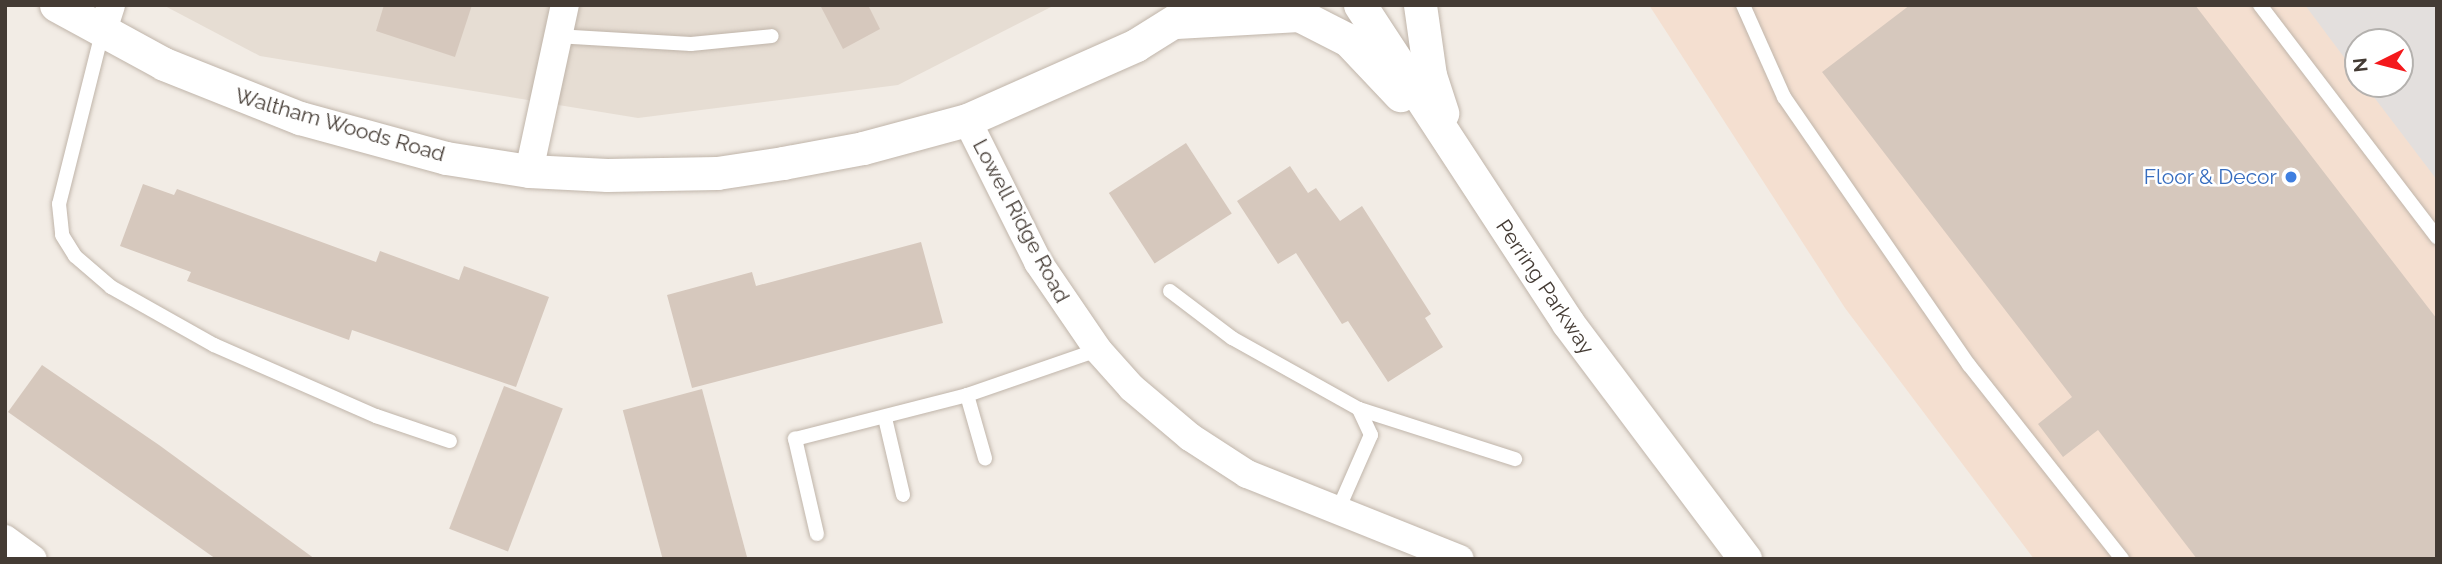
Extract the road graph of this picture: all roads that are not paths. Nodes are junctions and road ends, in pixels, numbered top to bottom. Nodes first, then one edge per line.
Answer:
1 (56, 5) edge
2 (565, 5) edge
3 (1360, 5) edge
4 (1420, 5) edge
5 (1743, 5) edge
6 (2260, 5) edge
7 (1188, 13) edge
8 (106, 19) edge
9 (556, 36) junction
10 (772, 36) dead end
11 (967, 120) junction
12 (1454, 152) junction
13 (529, 171) junction
14 (2437, 237) edge
15 (1170, 291) dead end
16 (1098, 351) junction
17 (967, 395) junction
18 (1359, 408) junction
19 (885, 418) junction
20 (450, 442) dead end
21 (985, 458) dead end
22 (1515, 459) dead end
23 (902, 495) dead end
24 (1338, 510) junction
25 (817, 534) dead end
26 (5, 539) edge
27 (33, 559) edge
28 (1460, 559) edge
29 (1745, 559) edge
30 (2122, 559) edge

1 - 8 street, Waltham Woods Road
2 - 9 street
3 - 12 street, Perring Parkway
4 - 12 street
5 - 30 lane
6 - 14 lane
7 - 11 street, Waltham Woods Road
7 - 12 street
8 - 13 street, Waltham Woods Road
8 - 20 lane
9 - 10 lane
9 - 13 street
11 - 13 street, Waltham Woods Road
11 - 16 street, Lowell Ridge Road
12 - 29 street, Perring Parkway
15 - 18 lane
16 - 17 lane
16 - 24 street, Lowell Ridge Road
17 - 19 lane
17 - 21 lane
18 - 22 lane
18 - 24 lane
19 - 23 lane
19 - 25 lane
24 - 28 street, Lowell Ridge Road
26 - 27 street

